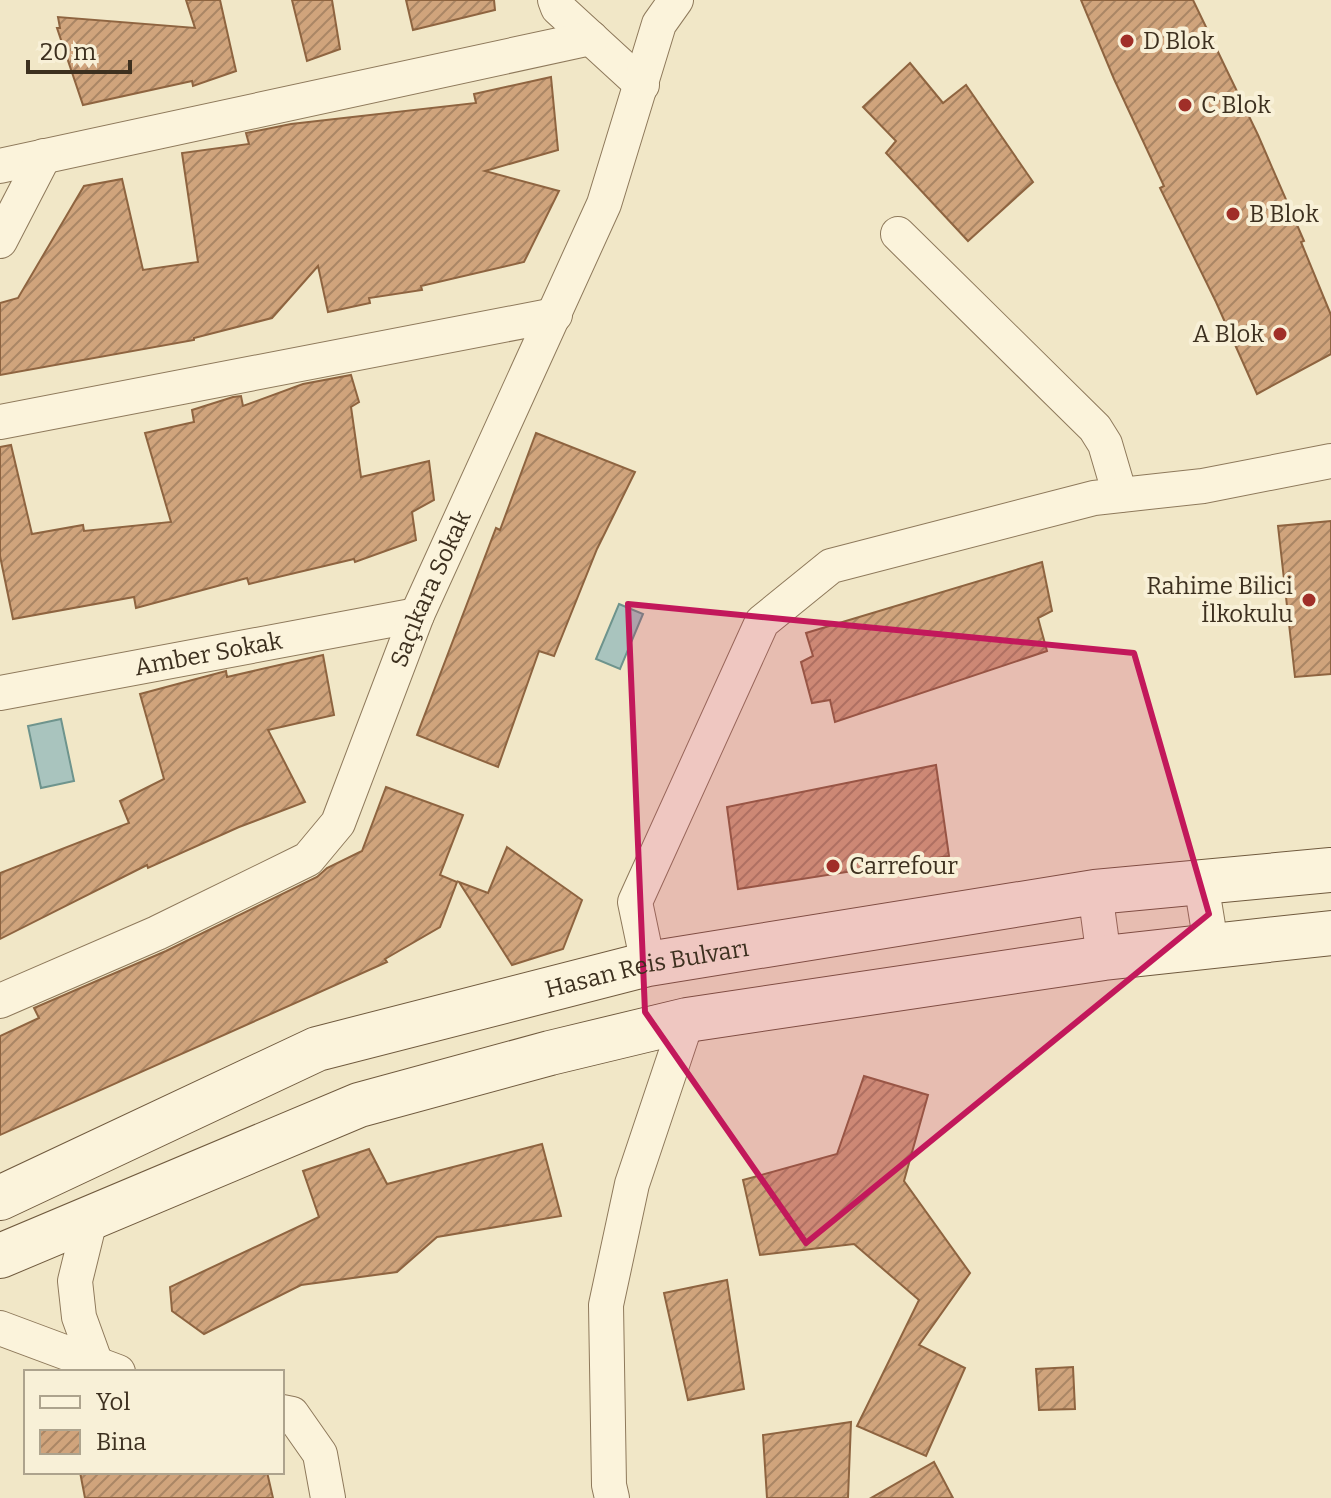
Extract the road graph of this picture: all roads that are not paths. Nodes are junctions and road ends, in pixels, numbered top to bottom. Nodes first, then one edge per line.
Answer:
1 (555, 0) edge
2 (676, 0) edge
3 (591, 38) junction
4 (642, 85) junction
5 (44, 156) junction
6 (0, 166) edge
7 (898, 234) dead end
8 (0, 241) edge
9 (555, 315) junction
10 (0, 422) edge
11 (1331, 461) edge
12 (1120, 495) junction
13 (417, 615) junction
14 (0, 693) edge
15 (1331, 870) edge
16 (1201, 883) junction
17 (1095, 892) junction
18 (1331, 933) edge
19 (1211, 944) junction
20 (1104, 958) junction
21 (648, 964) junction
22 (0, 1001) edge
23 (687, 1020) junction
24 (0, 1198) edge
25 (90, 1220) junction
26 (0, 1256) edge
27 (0, 1328) edge
28 (107, 1368) edge
29 (284, 1412) edge
30 (328, 1498) edge
31 (612, 1498) edge

1 - 3 street
2 - 4 street, Saçıkara Sokak
3 - 4 street
3 - 5 street
4 - 9 street, Saçıkara Sokak
5 - 6 street
5 - 8 street
7 - 12 street
9 - 10 street
9 - 13 street, Saçıkara Sokak
11 - 12 street
12 - 21 street
13 - 14 street, Amber Sokak
13 - 22 street, Saçıkara Sokak
15 - 16 main road, Hasan Reis Bulvarı
16 - 17 main road, Hasan Reis Bulvarı
16 - 19 street
17 - 20 street
17 - 21 main road, Hasan Reis Bulvarı
18 - 19 main road
19 - 20 main road
20 - 23 main road
21 - 24 main road, Hasan Reis Bulvarı
23 - 25 main road
23 - 31 street
25 - 26 main road
25 - 28 street
27 - 28 street
29 - 30 street

